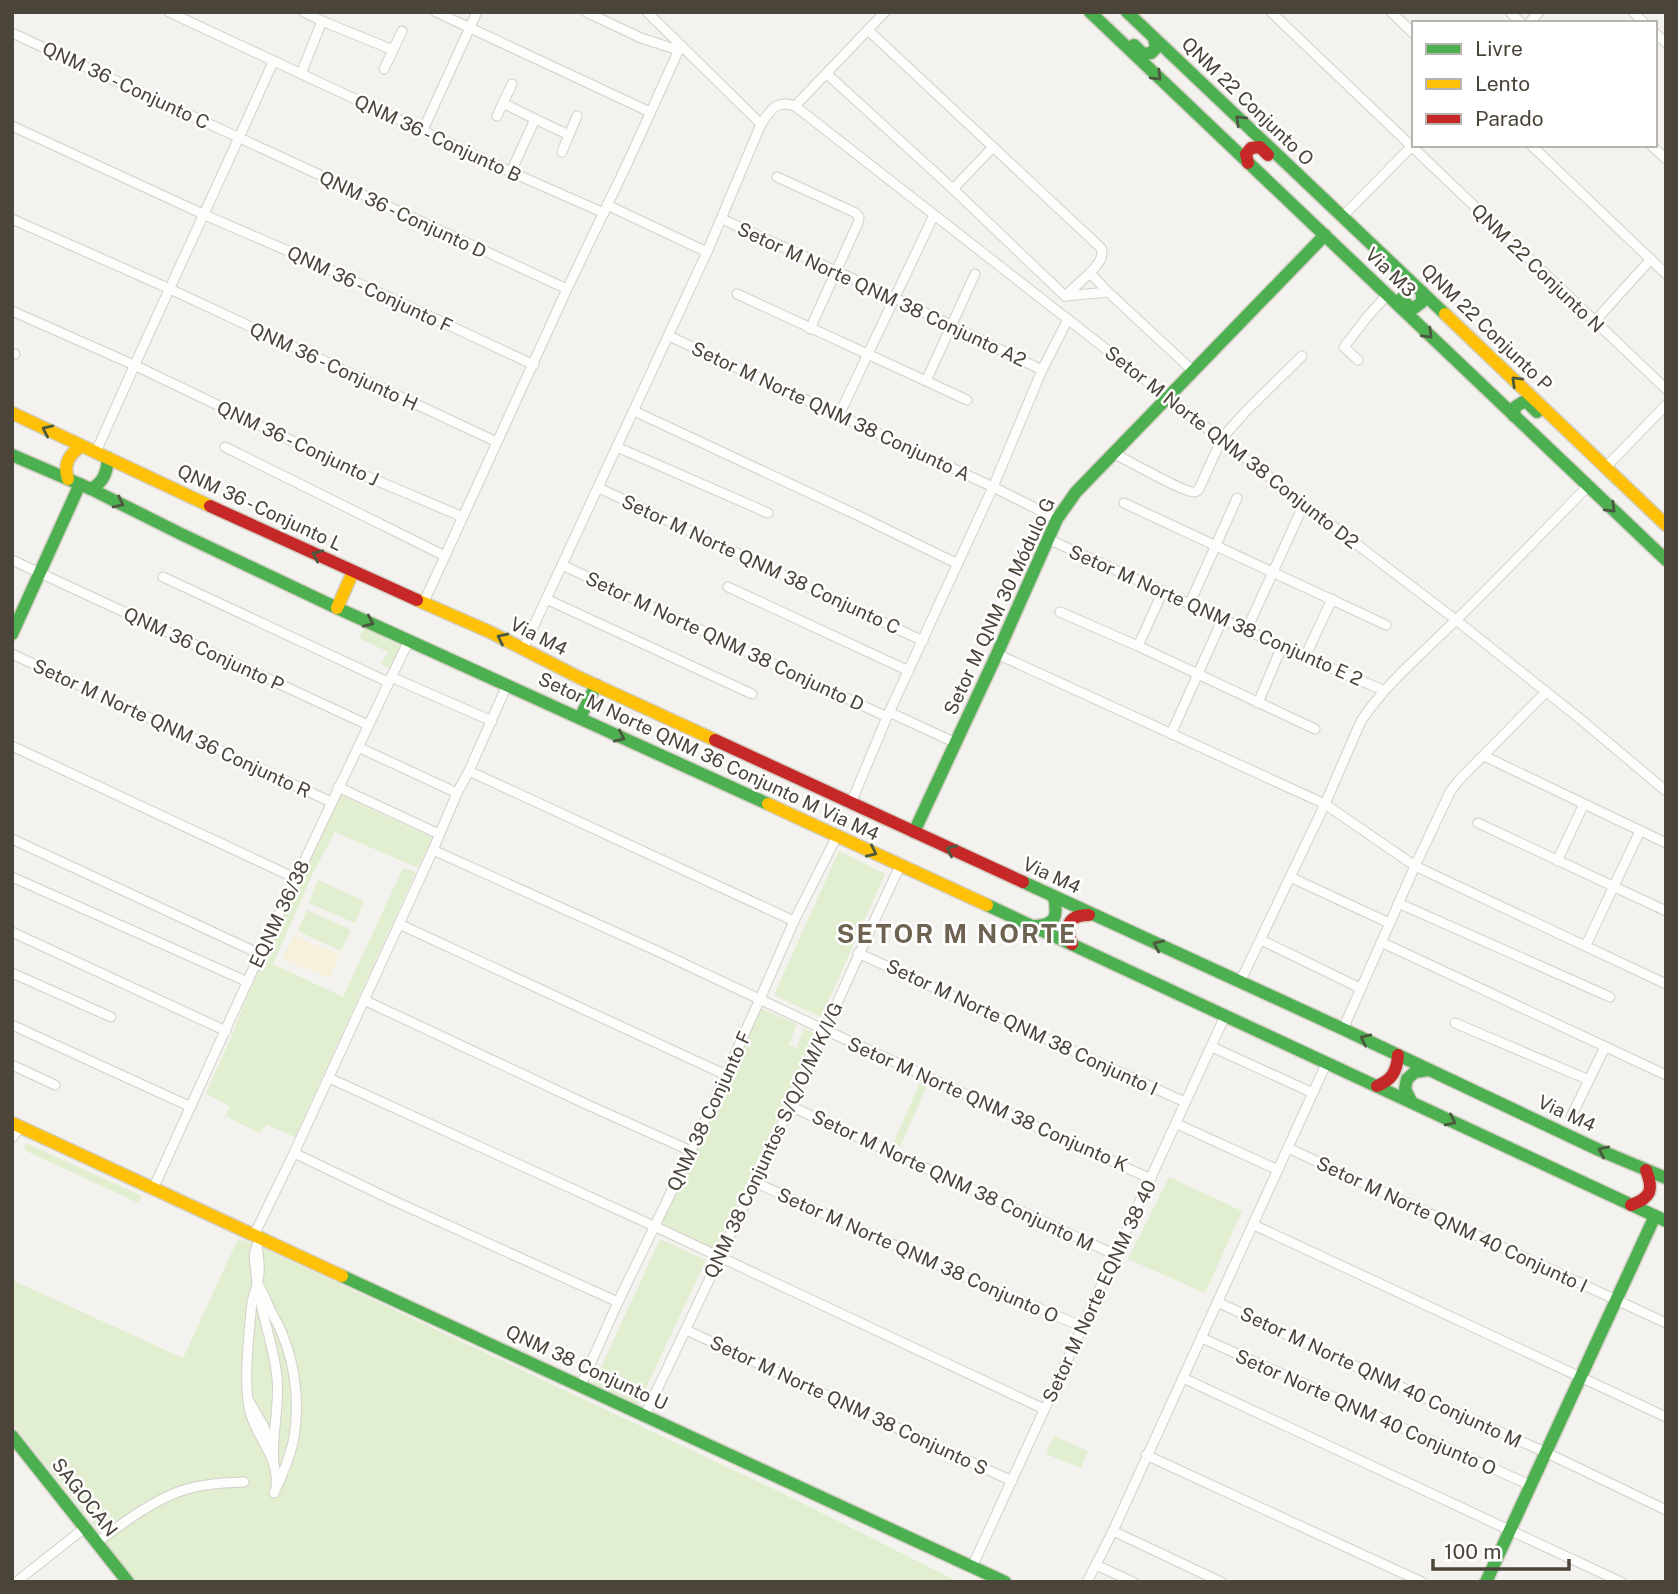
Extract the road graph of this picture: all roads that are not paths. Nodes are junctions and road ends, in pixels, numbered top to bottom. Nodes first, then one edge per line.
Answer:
1 (169, 12) edge
2 (200, 12) edge
3 (303, 12) edge
4 (436, 12) edge
5 (477, 12) edge
6 (586, 12) edge
7 (647, 12) edge
8 (885, 12) edge
9 (1091, 12) edge
10 (1128, 12) edge
11 (1271, 12) edge
12 (1391, 12) edge
13 (322, 21) junction
14 (194, 24) junction
15 (469, 27) junction
16 (868, 30) junction
17 (402, 31) dead end
18 (1412, 32) edge
19 (12, 33) edge
20 (1154, 38) junction
21 (680, 47) junction
22 (393, 50) junction
23 (273, 62) junction
24 (384, 69) dead end
25 (301, 74) junction
26 (827, 74) junction
27 (512, 84) dead end
28 (503, 103) junction
29 (795, 106) junction
30 (650, 112) junction
31 (577, 116) dead end
32 (497, 117) dead end
33 (535, 119) junction
34 (761, 124) junction
35 (12, 126) edge
36 (422, 130) junction
37 (569, 135) junction
38 (240, 138) junction
39 (1412, 145) edge
40 (993, 147) junction
41 (1414, 147) edge
42 (1533, 147) edge
43 (1653, 147) edge
44 (562, 152) dead end
45 (1666, 159) edge
46 (1248, 163) junction
47 (512, 172) junction
48 (777, 177) dead end
49 (953, 189) junction
50 (1325, 201) junction
51 (606, 209) junction
52 (205, 215) junction
53 (933, 215) junction
54 (1343, 216) junction
55 (12, 219) edge
56 (722, 219) junction
57 (1325, 235) junction
58 (707, 252) junction
59 (1346, 256) junction
60 (1651, 259) junction
61 (836, 270) junction
62 (1090, 273) junction
63 (975, 274) dead end
64 (1666, 274) edge
65 (170, 289) junction
66 (567, 289) junction
67 (1108, 292) junction
68 (1422, 292) junction
69 (737, 294) dead end
70 (1387, 295) junction
71 (1065, 296) junction
72 (895, 298) junction
73 (12, 311) edge
74 (1068, 320) junction
75 (1595, 321) junction
76 (951, 324) junction
77 (810, 328) junction
78 (669, 336) junction
79 (868, 355) junction
80 (1301, 356) dead end
81 (1358, 360) dead end
82 (134, 365) junction
83 (534, 365) junction
84 (1042, 370) junction
85 (1193, 371) junction
86 (926, 381) junction
87 (1666, 389) edge
88 (1168, 397) junction
89 (967, 400) dead end
90 (1666, 405) edge
91 (634, 411) junction
92 (12, 414) edge
93 (839, 415) junction
94 (1514, 416) junction
95 (1222, 438) junction
96 (497, 442) junction
97 (81, 446) junction
98 (225, 447) dead end
99 (617, 447) junction
100 (96, 452) junction
101 (1115, 454) junction
102 (12, 455) edge
103 (108, 458) junction
104 (1603, 464) junction
105 (80, 484) junction
106 (993, 486) junction
107 (1588, 486) junction
108 (598, 488) junction
109 (1237, 498) dead end
110 (1124, 503) dead end
111 (1304, 504) junction
112 (768, 513) dead end
113 (463, 517) junction
114 (1057, 519) junction
115 (1666, 525) edge
116 (1048, 539) junction
117 (1216, 545) junction
118 (445, 556) junction
119 (12, 560) edge
120 (1666, 560) edge
121 (958, 564) junction
122 (562, 565) junction
123 (353, 572) junction
124 (1273, 572) junction
125 (41, 573) junction
126 (163, 577) dead end
127 (728, 587) dead end
128 (1163, 591) junction
129 (1332, 599) junction
130 (546, 600) junction
131 (424, 602) junction
132 (1190, 603) junction
133 (337, 608) junction
134 (1060, 612) dead end
135 (1223, 618) junction
136 (1456, 620) junction
137 (1386, 625) dead end
138 (1247, 629) junction
139 (12, 634) edge
140 (408, 640) junction
141 (923, 641) junction
142 (1138, 646) junction
143 (1282, 646) junction
144 (523, 649) junction
145 (12, 654) edge
146 (997, 654) junction
147 (1305, 657) junction
148 (909, 671) junction
149 (1199, 675) junction
150 (390, 679) junction
151 (507, 685) junction
152 (596, 685) junction
153 (1383, 690) junction
154 (1546, 692) junction
155 (752, 694) dead end
156 (1258, 703) junction
157 (888, 715) junction
158 (580, 718) junction
159 (492, 721) junction
160 (368, 725) junction
161 (1315, 729) dead end
162 (1171, 734) junction
163 (956, 743) junction
164 (12, 746) edge
165 (358, 747) junction
166 (1484, 755) junction
167 (469, 771) junction
168 (338, 787) junction
169 (1666, 791) edge
170 (457, 793) junction
171 (331, 802) junction
172 (851, 803) junction
173 (1325, 804) junction
174 (1584, 804) junction
175 (1478, 823) dead end
176 (1640, 831) junction
177 (914, 832) junction
178 (439, 834) junction
179 (836, 836) junction
180 (12, 839) edge
181 (1666, 843) edge
182 (433, 850) junction
183 (1557, 861) junction
184 (900, 866) junction
185 (1415, 866) junction
186 (12, 877) edge
187 (1290, 877) junction
188 (295, 878) junction
189 (1613, 887) junction
190 (1054, 897) junction
191 (1398, 903) junction
192 (1666, 911) edge
193 (1093, 915) junction
194 (794, 921) junction
195 (1389, 923) junction
196 (399, 924) junction
197 (1031, 926) junction
198 (12, 932) edge
199 (1261, 940) junction
200 (1381, 942) junction
201 (1072, 944) junction
202 (1586, 945) junction
203 (858, 953) junction
204 (260, 954) junction
205 (12, 973) edge
206 (248, 982) junction
207 (1240, 982) junction
208 (1666, 984) edge
209 (1360, 988) junction
210 (1610, 998) dead end
211 (760, 999) junction
212 (365, 1000) junction
213 (1225, 1016) junction
214 (111, 1017) dead end
215 (1455, 1023) dead end
216 (12, 1025) edge
217 (1343, 1029) junction
218 (825, 1030) junction
219 (226, 1031) junction
220 (1212, 1047) junction
221 (1605, 1047) junction
222 (1398, 1055) junction
223 (1327, 1062) junction
224 (12, 1065) edge
225 (1428, 1070) junction
226 (726, 1075) junction
227 (1666, 1075) edge
228 (329, 1078) junction
229 (1589, 1080) junction
230 (55, 1085) dead end
231 (1377, 1086) junction
232 (1313, 1093) junction
233 (1411, 1101) junction
234 (1185, 1102) junction
235 (790, 1106) junction
236 (191, 1107) junction
237 (1571, 1117) dead end
238 (1177, 1124) junction
239 (16, 1125) edge
240 (12, 1138) edge
241 (1288, 1148) junction
242 (691, 1151) junction
243 (295, 1153) junction
244 (1278, 1170) junction
245 (1646, 1170) junction
246 (1151, 1178) junction
247 (1666, 1178) edge
248 (754, 1182) junction
249 (153, 1189) junction
250 (1631, 1205) junction
251 (1661, 1219) edge
252 (1254, 1225) junction
253 (656, 1227) junction
254 (254, 1235) junction
255 (1116, 1255) junction
256 (719, 1258) junction
257 (257, 1283) junction
258 (1615, 1301) junction
259 (1217, 1302) junction
260 (618, 1303) junction
261 (1666, 1323) edge
262 (1083, 1327) junction
263 (686, 1330) junction
264 (1202, 1338) junction
265 (1183, 1378) junction
266 (1581, 1378) junction
267 (581, 1385) junction
268 (248, 1400) junction
269 (1044, 1409) junction
270 (645, 1415) junction
271 (1666, 1417) edge
272 (12, 1436) edge
273 (273, 1452) junction
274 (1545, 1452) junction
275 (1146, 1455) junction
276 (274, 1464) junction
277 (1012, 1481) junction
278 (244, 1482) dead end
279 (1530, 1485) junction
280 (1666, 1510) edge
281 (86, 1527) junction
282 (1509, 1530) junction
283 (1113, 1531) junction
284 (97, 1542) junction
285 (1096, 1565) junction
286 (972, 1567) junction
287 (16, 1582) edge
288 (128, 1582) edge
289 (1005, 1582) edge
290 (1087, 1582) edge
291 (1133, 1582) edge
292 (1221, 1582) edge
293 (1422, 1582) edge
294 (1486, 1582) edge
295 (1621, 1582) edge

1 - 14 street, QNM 36 - Conjunto B
2 - 14 street
3 - 13 street
4 - 15 street
5 - 15 street
6 - 21 street
7 - 21 street
8 - 16 street
9 - 20 main road
9 -> 46 main road, Via M3
10 - 20 main road, QNM 22 Conjunto O
11 - 39 street, QNM 22 Conjunto N
12 - 18 street
13 - 22 street
13 - 25 street
14 - 23 street, QNM 36 - Conjunto B
15 - 30 street
15 - 36 street
16 - 26 street
16 - 40 street
17 - 22 street
19 - 38 street, QNM 36 - Conjunto C
50 -> 20 main road, QNM 22 Conjunto O
21 - 30 street
21 - 34 street
22 - 24 street
23 - 25 street, QNM 36 - Conjunto B
23 - 38 street
25 - 36 street, QNM 36 - Conjunto B
26 - 29 street
26 - 49 street
27 - 28 street
28 - 32 street
28 - 33 street
29 - 34 street
29 - 53 street, Setor M Norte QNM 38 Conjunto D2
30 - 51 street
31 - 37 street
33 - 37 street
33 - 47 street
34 - 56 street
35 - 52 street, QNM 36 - Conjunto F
36 - 47 street, QNM 36 - Conjunto B
37 - 44 street
38 - 52 street
38 - 66 street, QNM 36 - Conjunto D
39 - 54 street
40 - 49 street
40 - 62 street
41 - 75 street, QNM 22 Conjunto N
42 - 60 street
43 - 45 street
46 - 50 main road
46 - 57 main road, Via M3
47 - 51 street, QNM 36 - Conjunto B
48 - 61 street
49 - 71 street
50 - 54 main road, QNM 22 Conjunto O
51 - 58 street, QNM 36 - Conjunto B
51 - 66 street
52 - 65 street
52 - 83 street, QNM 36 - Conjunto F
53 - 72 street
53 - 74 street, Setor M Norte QNM 38 Conjunto D2
54 - 68 main road, QNM 22 Conjunto P
55 - 65 street, QNM 36 - Conjunto H
56 - 58 street
56 - 61 street, Setor M Norte QNM 38 Conjunto A2
57 - 59 main road, Via M3
57 - 85 main road, Setor M QNM 30 Módulo G
58 - 78 street
59 - 68 main road
59 - 70 main road, Via M3
60 - 64 street
60 - 75 street
61 - 72 street, Setor M Norte QNM 38 Conjunto A2
61 - 77 street
62 - 67 street
62 - 71 street
63 - 76 street
65 - 82 street
65 - 96 street, QNM 36 - Conjunto H
66 - 83 street
67 - 71 street
67 - 85 street
104 -> 68 main road, QNM 22 Conjunto P
69 - 77 street
70 - 81 street
70 -> 94 main road, Via M3
72 - 76 street, Setor M Norte QNM 38 Conjunto A2
72 - 79 street
73 - 82 street, QNM 36 - Conjunto J
74 - 84 street
74 - 88 street, Setor M Norte QNM 38 Conjunto D2
75 - 87 street, QNM 22 Conjunto N
76 - 84 street, Setor M Norte QNM 38 Conjunto A2
76 - 86 street
77 - 79 street
78 - 91 street
78 - 93 street, Setor M Norte QNM 38 Conjunto A
79 - 86 street
79 - 93 street
80 - 95 street
82 - 100 street
82 - 113 street, QNM 36 - Conjunto J
83 - 96 street
84 - 106 street
85 - 88 main road, Setor M QNM 30 Módulo G
86 - 89 street
88 - 95 street, Setor M Norte QNM 38 Conjunto D2
88 - 101 main road, Setor M QNM 30 Módulo G
90 - 104 street
91 - 99 street
91 - 121 street
97 -> 92 main road, QNM 36 - Conjunto L
93 - 106 street, Setor M Norte QNM 38 Conjunto A
94 - 104 main road
94 - 107 main road, Via M3
95 - 101 street
95 - 111 street, Setor M Norte QNM 38 Conjunto D2
96 - 113 street
97 - 100 main road, QNM 36 - Conjunto L
97 - 105 main road
98 - 118 street
99 - 108 street
99 - 112 street
100 - 103 main road, QNM 36 - Conjunto L
101 - 114 main road, Setor M QNM 30 Módulo G
102 - 105 main road, Setor M Norte QNM 36 Conjunto M Via M4
103 - 105 main road
123 -> 103 main road, QNM 36 - Conjunto L
104 - 115 main road
105 - 125 main road
105 -> 133 main road, Setor M Norte QNM 36 Conjunto M Via M4
106 - 114 street, Setor M Norte QNM 38 Conjunto A
106 - 121 street
107 -> 120 main road, Via M3
107 - 136 street
108 - 122 street
108 - 141 street, Setor M Norte QNM 38 Conjunto C
109 - 117 street
110 - 117 street
111 - 124 street
111 - 136 street, Setor M Norte QNM 38 Conjunto D2
113 - 118 street
114 - 116 main road, Setor M QNM 30 Módulo G
116 - 128 street, Setor M Norte QNM 38 Conjunto E 2
116 - 146 main road, Setor M QNM 30 Módulo G
117 - 124 street
117 - 132 street
118 - 131 street
119 - 125 street, QNM 36 Conjunto P
121 - 141 street
122 - 130 street
122 - 157 street, Setor M Norte QNM 38 Conjunto D
123 - 131 main road, QNM 36 - Conjunto L
123 - 133 main road
124 - 129 street
124 - 138 street
125 - 139 main road
125 - 160 street, QNM 36 Conjunto P
126 - 150 street
127 - 148 street
128 - 132 street, Setor M Norte QNM 38 Conjunto E 2
128 - 142 street
129 - 137 street
129 - 147 street
130 - 144 street
130 - 155 street
144 -> 131 main road, Via M4
132 - 135 street, Setor M Norte QNM 38 Conjunto E 2
133 -> 140 main road, Setor M Norte QNM 36 Conjunto M Via M4
134 - 142 street
135 - 138 street, Setor M Norte QNM 38 Conjunto E 2
135 - 149 street
136 - 153 street
136 - 154 street, Setor M Norte QNM 38 Conjunto D2
138 - 143 street, Setor M Norte QNM 38 Conjunto E 2
140 - 150 street, EQNM 36/38
140 - 151 main road, Setor M Norte QNM 36 Conjunto M Via M4
141 - 148 street
142 - 149 street
143 - 147 street, Setor M Norte QNM 38 Conjunto E 2
143 - 156 street
144 - 152 main road, Via M4
145 - 171 street, Setor M Norte QNM 36 Conjunto R
146 - 162 street
146 - 163 main road, Setor M QNM 30 Módulo G
147 - 153 street, Setor M Norte QNM 38 Conjunto E 2
148 - 157 street
149 - 156 street
149 - 162 street
150 - 159 street
150 - 160 street, EQNM 36/38
151 - 158 main road, Setor M Norte QNM 36 Conjunto M Via M4
151 - 159 street
152 - 158 main road
152 - 172 main road, Via M4
153 - 173 street
154 - 166 street
154 - 169 street, Setor M Norte QNM 38 Conjunto D2
156 - 161 street
157 - 163 street, Setor M Norte QNM 38 Conjunto D
157 - 172 street
158 -> 179 main road, Setor M Norte QNM 36 Conjunto M Via M4
159 - 167 street
160 - 165 street, EQNM 36/38
162 - 173 street
163 - 177 main road, Setor M QNM 30 Módulo G
164 - 188 street
165 - 168 street, EQNM 36/38
165 - 170 street
166 - 174 street
166 - 185 street
167 - 170 street
167 - 194 street
168 - 171 street, EQNM 36/38
168 - 178 street
170 - 178 street
171 - 188 street, EQNM 36/38
172 - 177 main road, Via M4
173 - 185 street
173 - 187 street
174 - 176 street
174 - 183 street
175 - 183 street
176 - 181 street
176 - 189 street
190 -> 177 main road, Via M4
178 - 182 street
179 -> 184 main road, Setor M Norte QNM 36 Conjunto M Via M4
179 - 194 street, QNM 38 Conjunto F
180 - 204 street
182 - 196 street
182 - 211 street, Setor M Norte QNM 38 Conjunto K
183 - 189 street
184 - 197 main road, Setor M Norte QNM 36 Conjunto M Via M4
184 - 203 street, QNM 38 Conjuntos S/Q/O/M/K/I/G
185 - 191 street
185 - 202 street
186 - 206 street
187 - 195 street
187 - 199 street
188 - 204 street, EQNM 36/38
189 - 192 street
189 - 202 street
190 - 193 main road, Via M4
190 - 197 main road
191 - 195 street
191 - 210 street
193 - 201 main road
207 -> 193 main road, Via M4
194 - 211 street, QNM 38 Conjunto F
195 - 200 street
196 - 212 street
196 - 226 street
197 - 201 main road, Setor M Norte QNM 36 Conjunto M Via M4
198 - 219 street
199 - 207 street
199 - 209 street
200 - 209 street
200 - 221 street
201 - 213 main road, Setor M Norte QNM 36 Conjunto M Via M4
202 - 208 street
203 - 218 street, QNM 38 Conjuntos S/Q/O/M/K/I/G
203 - 234 street, Setor M Norte QNM 38 Conjunto I
204 - 206 street, EQNM 36/38
205 - 214 street
206 - 219 street, EQNM 36/38
207 - 217 main road, Via M4
209 - 217 street
211 - 218 street, Setor M Norte QNM 38 Conjunto K
211 - 226 street, QNM 38 Conjunto F
212 - 228 street
212 - 242 street
213 - 220 street, Setor M Norte EQNM 38 40
213 - 223 main road, Setor M Norte QNM 36 Conjunto M Via M4
215 - 229 street
216 - 236 street
222 -> 217 main road, Via M4
218 - 235 street, QNM 38 Conjuntos S/Q/O/M/K/I/G
218 - 246 street, Setor M Norte QNM 38 Conjunto K
219 - 236 street, EQNM 36/38
220 - 232 street
220 - 234 street, Setor M Norte EQNM 38 40
221 - 227 street
221 - 229 street
222 - 225 main road, Via M4
222 - 231 main road
223 - 231 main road, Setor M Norte QNM 36 Conjunto M Via M4
223 - 232 street
224 - 230 street
225 - 233 main road
245 -> 225 main road, Via M4
226 - 242 street, QNM 38 Conjunto F
228 - 243 street
228 - 253 street
229 - 237 street
231 - 233 main road, Setor M Norte QNM 36 Conjunto M Via M4
232 - 241 street
233 -> 250 main road
234 - 238 street, Setor M Norte EQNM 38 40
235 - 248 street, QNM 38 Conjuntos S/Q/O/M/K/I/G
235 - 255 street, Setor M Norte QNM 38 Conjunto M
236 - 249 street, EQNM 36/38
238 - 244 street
238 - 246 street, Setor M Norte EQNM 38 40
239 - 240 street
239 - 249 main road, QNM 38 Conjunto U
241 - 244 street
241 - 258 street, Setor M Norte QNM 40 Conjunto I
242 - 253 street, QNM 38 Conjunto F
243 - 254 street
243 - 260 street
244 - 252 street
245 - 247 main road, Via M4
245 - 250 main road
246 - 255 street, Setor M Norte EQNM 38 40
248 - 256 street, QNM 38 Conjuntos S/Q/O/M/K/I/G
248 - 262 street, Setor M Norte QNM 38 Conjunto O
249 - 254 main road, QNM 38 Conjunto U
250 - 251 main road
251 - 258 main road
252 - 259 street
252 - 266 street
253 - 256 street
253 - 260 street, QNM 38 Conjunto F
254 - 267 main road, QNM 38 Conjunto U
255 - 262 street, Setor M Norte EQNM 38 40
256 - 263 street, QNM 38 Conjuntos S/Q/O/M/K/I/G
256 - 269 street
257 - 268 street
257 - 273 street
257 - 276 street
258 - 261 street, Setor M Norte QNM 40 Conjunto I
258 - 266 main road
259 - 264 street
259 - 274 street, Setor M Norte QNM 40 Conjunto M
260 - 267 street, QNM 38 Conjunto F
262 - 269 street, Setor M Norte EQNM 38 40
263 - 270 street, QNM 38 Conjuntos S/Q/O/M/K/I/G
263 - 277 street, Setor M Norte QNM 38 Conjunto S
264 - 265 street
264 - 279 street, Setor Norte QNM 40 Conjunto O
265 - 275 street
265 - 282 street
266 - 271 street
266 - 274 main road
267 - 270 main road, QNM 38 Conjunto U
268 - 273 street
268 - 276 street
269 - 277 street, Setor M Norte EQNM 38 40
270 - 286 main road, QNM 38 Conjunto U
272 - 281 main road, SAGOCAN
273 - 276 street
274 - 279 main road
274 - 280 street, Setor M Norte QNM 40 Conjunto M
275 - 283 street
275 - 293 street
277 - 286 street, Setor M Norte EQNM 38 40
278 - 284 street
279 - 282 main road
281 - 284 main road, SAGOCAN
281 - 287 street
282 - 294 main road
282 - 295 street
283 - 285 street
283 - 292 street
284 - 288 main road, SAGOCAN
285 - 290 street
285 - 291 street
286 - 289 main road, QNM 38 Conjunto U

